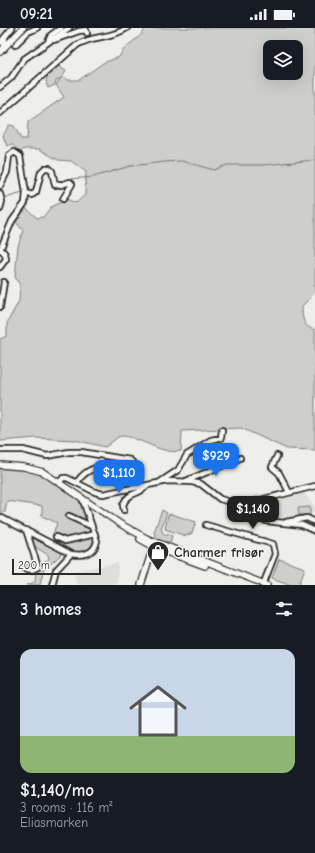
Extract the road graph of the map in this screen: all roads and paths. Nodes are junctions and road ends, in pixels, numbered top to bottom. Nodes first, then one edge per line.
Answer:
1 (12, 28) edge
2 (23, 28) edge
3 (37, 28) edge
4 (61, 28) edge
5 (69, 28) edge
6 (127, 28) edge
7 (87, 33) dead end
8 (5, 37) junction
9 (48, 42) junction
10 (0, 43) edge
11 (15, 45) dead end
12 (2, 51) edge
13 (0, 87) edge
14 (0, 113) edge
15 (0, 186) edge
16 (26, 193) junction
17 (0, 194) edge
18 (65, 197) dead end
19 (0, 210) edge
20 (1, 250) edge
21 (0, 267) edge
22 (4, 282) dead end
23 (0, 307) edge
24 (222, 430) dead end
25 (0, 450) edge
26 (277, 456) dead end
27 (240, 458) dead end
28 (0, 465) edge
29 (185, 481) junction
30 (77, 482) junction
31 (59, 483) junction
32 (159, 483) junction
33 (146, 486) junction
34 (315, 486) edge
35 (289, 492) junction
36 (82, 498) junction
37 (244, 506) junction
38 (124, 510) dead end
39 (69, 516) dead end
40 (0, 517) edge
41 (315, 522) edge
42 (283, 523) junction
43 (206, 525) dead end
44 (91, 526) junction
45 (26, 530) junction
46 (315, 531) edge
47 (94, 534) junction
48 (56, 536) dead end
49 (156, 546) junction
50 (71, 554) junction
51 (24, 568) dead end
52 (52, 585) edge
53 (141, 585) edge
54 (258, 585) edge
55 (265, 585) edge

1 - 8 street
2 - 12 main road
3 - 11 street
4 - 9 street
5 - 9 street
6 - 14 street
7 - 9 street
8 - 10 street
8 - 12 street
9 - 13 street
15 - 16 street
16 - 18 street
16 - 20 street
17 - 19 street
20 - 21 street
22 - 23 street
24 - 32 street
25 - 30 street
26 - 35 street
27 - 29 street
28 - 31 main road
29 - 32 street
29 - 37 street
30 - 31 street
30 - 33 street
31 - 36 main road
32 - 33 street
33 - 38 street
34 - 35 street
35 - 37 street
36 - 44 street
36 - 49 main road
37 - 42 street
39 - 44 street
40 - 45 street
41 - 42 street
42 - 46 street
43 - 55 street
44 - 47 street
45 - 50 street
45 - 51 street
47 - 48 street
47 - 50 street
49 - 53 main road
49 - 54 main road
49 - 55 main road
50 - 52 street

